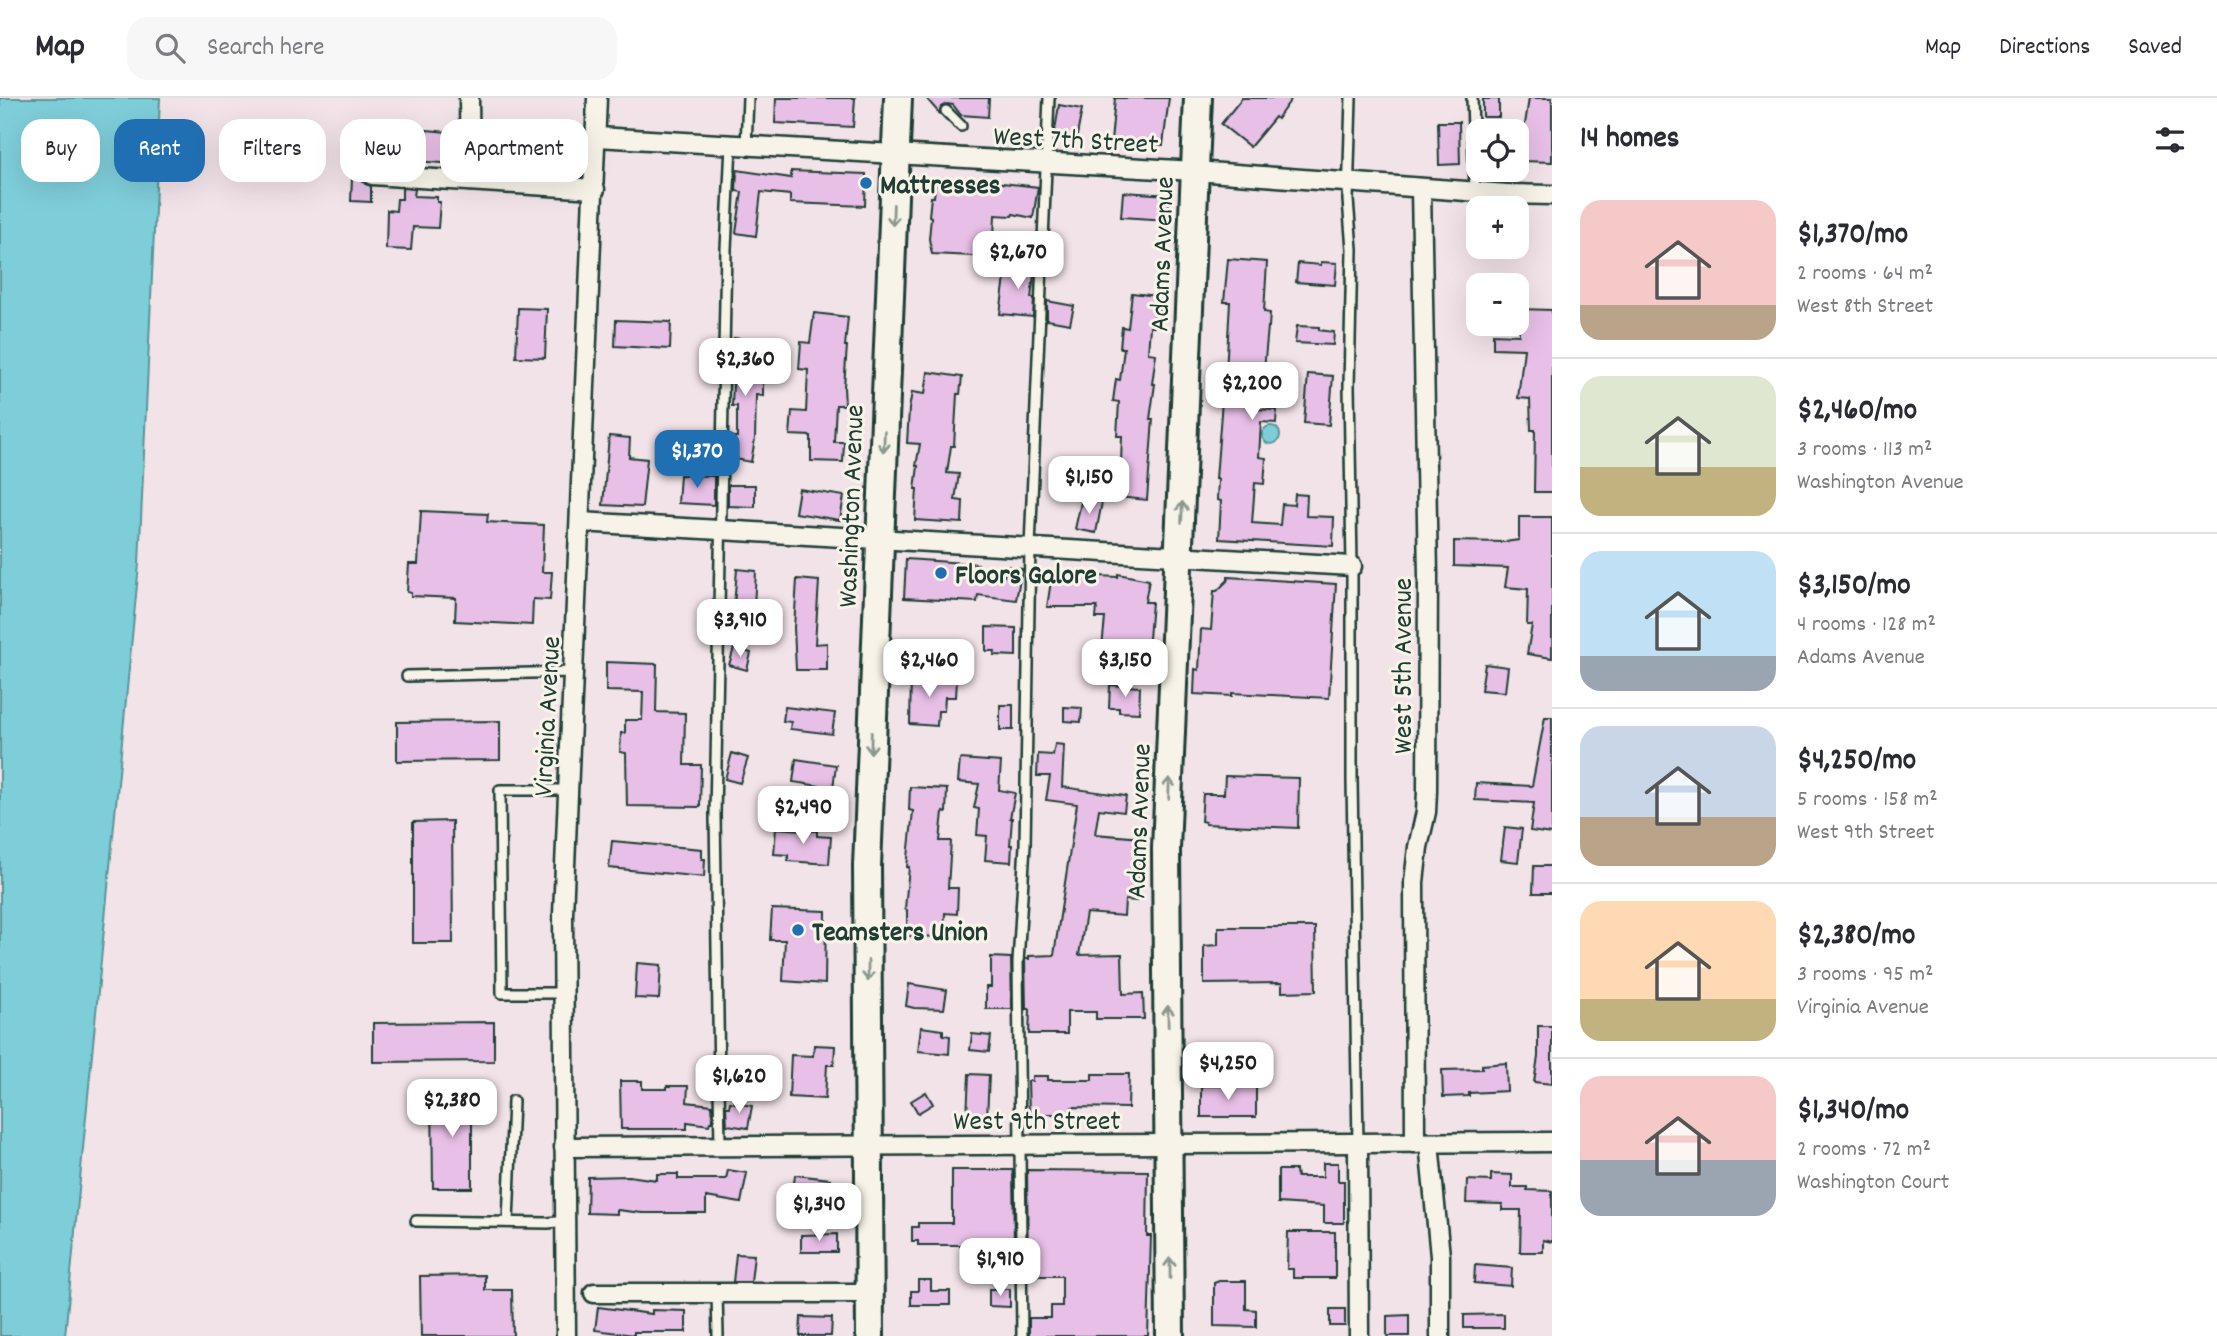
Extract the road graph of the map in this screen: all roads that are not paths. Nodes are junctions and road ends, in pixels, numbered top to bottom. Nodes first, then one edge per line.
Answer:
1 (469, 98) edge
2 (597, 98) edge
3 (748, 98) edge
4 (898, 98) edge
5 (1049, 98) edge
6 (1198, 98) edge
7 (1351, 98) edge
8 (1472, 98) edge
9 (946, 111) dead end
10 (469, 119) edge
11 (961, 127) dead end
12 (597, 137) junction
13 (738, 146) junction
14 (896, 154) junction
15 (1046, 162) junction
16 (1195, 171) junction
17 (488, 182) edge
18 (1349, 183) junction
19 (595, 188) junction
20 (1421, 188) junction
21 (1475, 192) junction
22 (1552, 195) edge
23 (580, 522) junction
24 (721, 530) junction
25 (880, 539) junction
26 (1030, 547) junction
27 (1180, 556) junction
28 (1352, 566) junction
29 (573, 672) junction
30 (407, 676) dead end
31 (568, 790) junction
32 (563, 993) junction
33 (513, 1101) dead end
34 (1552, 1142) edge
35 (1422, 1143) junction
36 (1170, 1144) junction
37 (1358, 1144) junction
38 (1020, 1146) junction
39 (564, 1147) junction
40 (720, 1147) junction
41 (868, 1147) junction
42 (416, 1221) dead end
43 (565, 1221) junction
44 (508, 1222) junction
45 (594, 1293) dead end
46 (717, 1293) junction
47 (869, 1293) junction
48 (566, 1336) edge
49 (718, 1336) edge
50 (870, 1336) edge
51 (1022, 1336) edge
52 (1170, 1336) edge
53 (1359, 1336) edge
54 (1440, 1336) edge

1 - 10 street
2 - 12 street, Virginia Avenue
3 - 13 lane
4 - 14 main road, Washington Avenue
5 - 15 lane
6 - 16 main road, Adams Avenue
7 - 18 lane, West 5th Avenue
8 - 21 lane
9 - 11 lane
12 - 13 street, West 7th Street
12 - 19 street, Virginia Avenue
13 - 14 street, West 7th Street
13 - 24 lane
14 - 15 street, West 7th Street
14 -> 25 main road, Washington Avenue
15 - 16 street, West 7th Street
15 - 26 lane
16 - 18 street, West 7th Street
27 -> 16 main road, Adams Avenue
17 - 19 street
18 - 20 street, West 7th Street
18 - 28 lane, West 5th Avenue
19 - 23 street, Virginia Avenue
20 - 21 street, West 7th Street
20 - 35 street, West 5th Avenue
21 - 22 street, West 7th Street
23 - 24 street
23 - 29 street, Virginia Avenue
24 - 25 street
24 - 40 lane
25 - 26 street
25 -> 41 main road, Washington Avenue
26 - 27 street
26 - 38 lane
27 - 28 street
36 -> 27 main road, Adams Avenue
28 - 37 lane, West 5th Avenue
29 - 30 lane
29 - 31 street, Virginia Avenue
31 - 32 street, Virginia Avenue
31 - 32 lane
32 - 39 street, Virginia Avenue
33 - 44 lane
34 - 35 street, West 9th Street
35 - 37 street, West 9th Street
35 - 54 street, West 5th Avenue
36 - 37 street, West 9th Street
36 - 38 street, West 9th Street
52 -> 36 main road, Adams Avenue
37 - 53 street
38 - 41 street, West 9th Street
38 - 51 lane
39 - 40 street, West 9th Street
39 - 43 street, Virginia Avenue
40 - 41 street, West 9th Street
41 - 47 main road, Washington Avenue
42 - 44 lane
43 - 44 lane
43 - 48 street, Virginia Avenue
45 - 46 street
46 - 47 street
46 - 49 lane
47 - 50 main road, Washington Avenue

